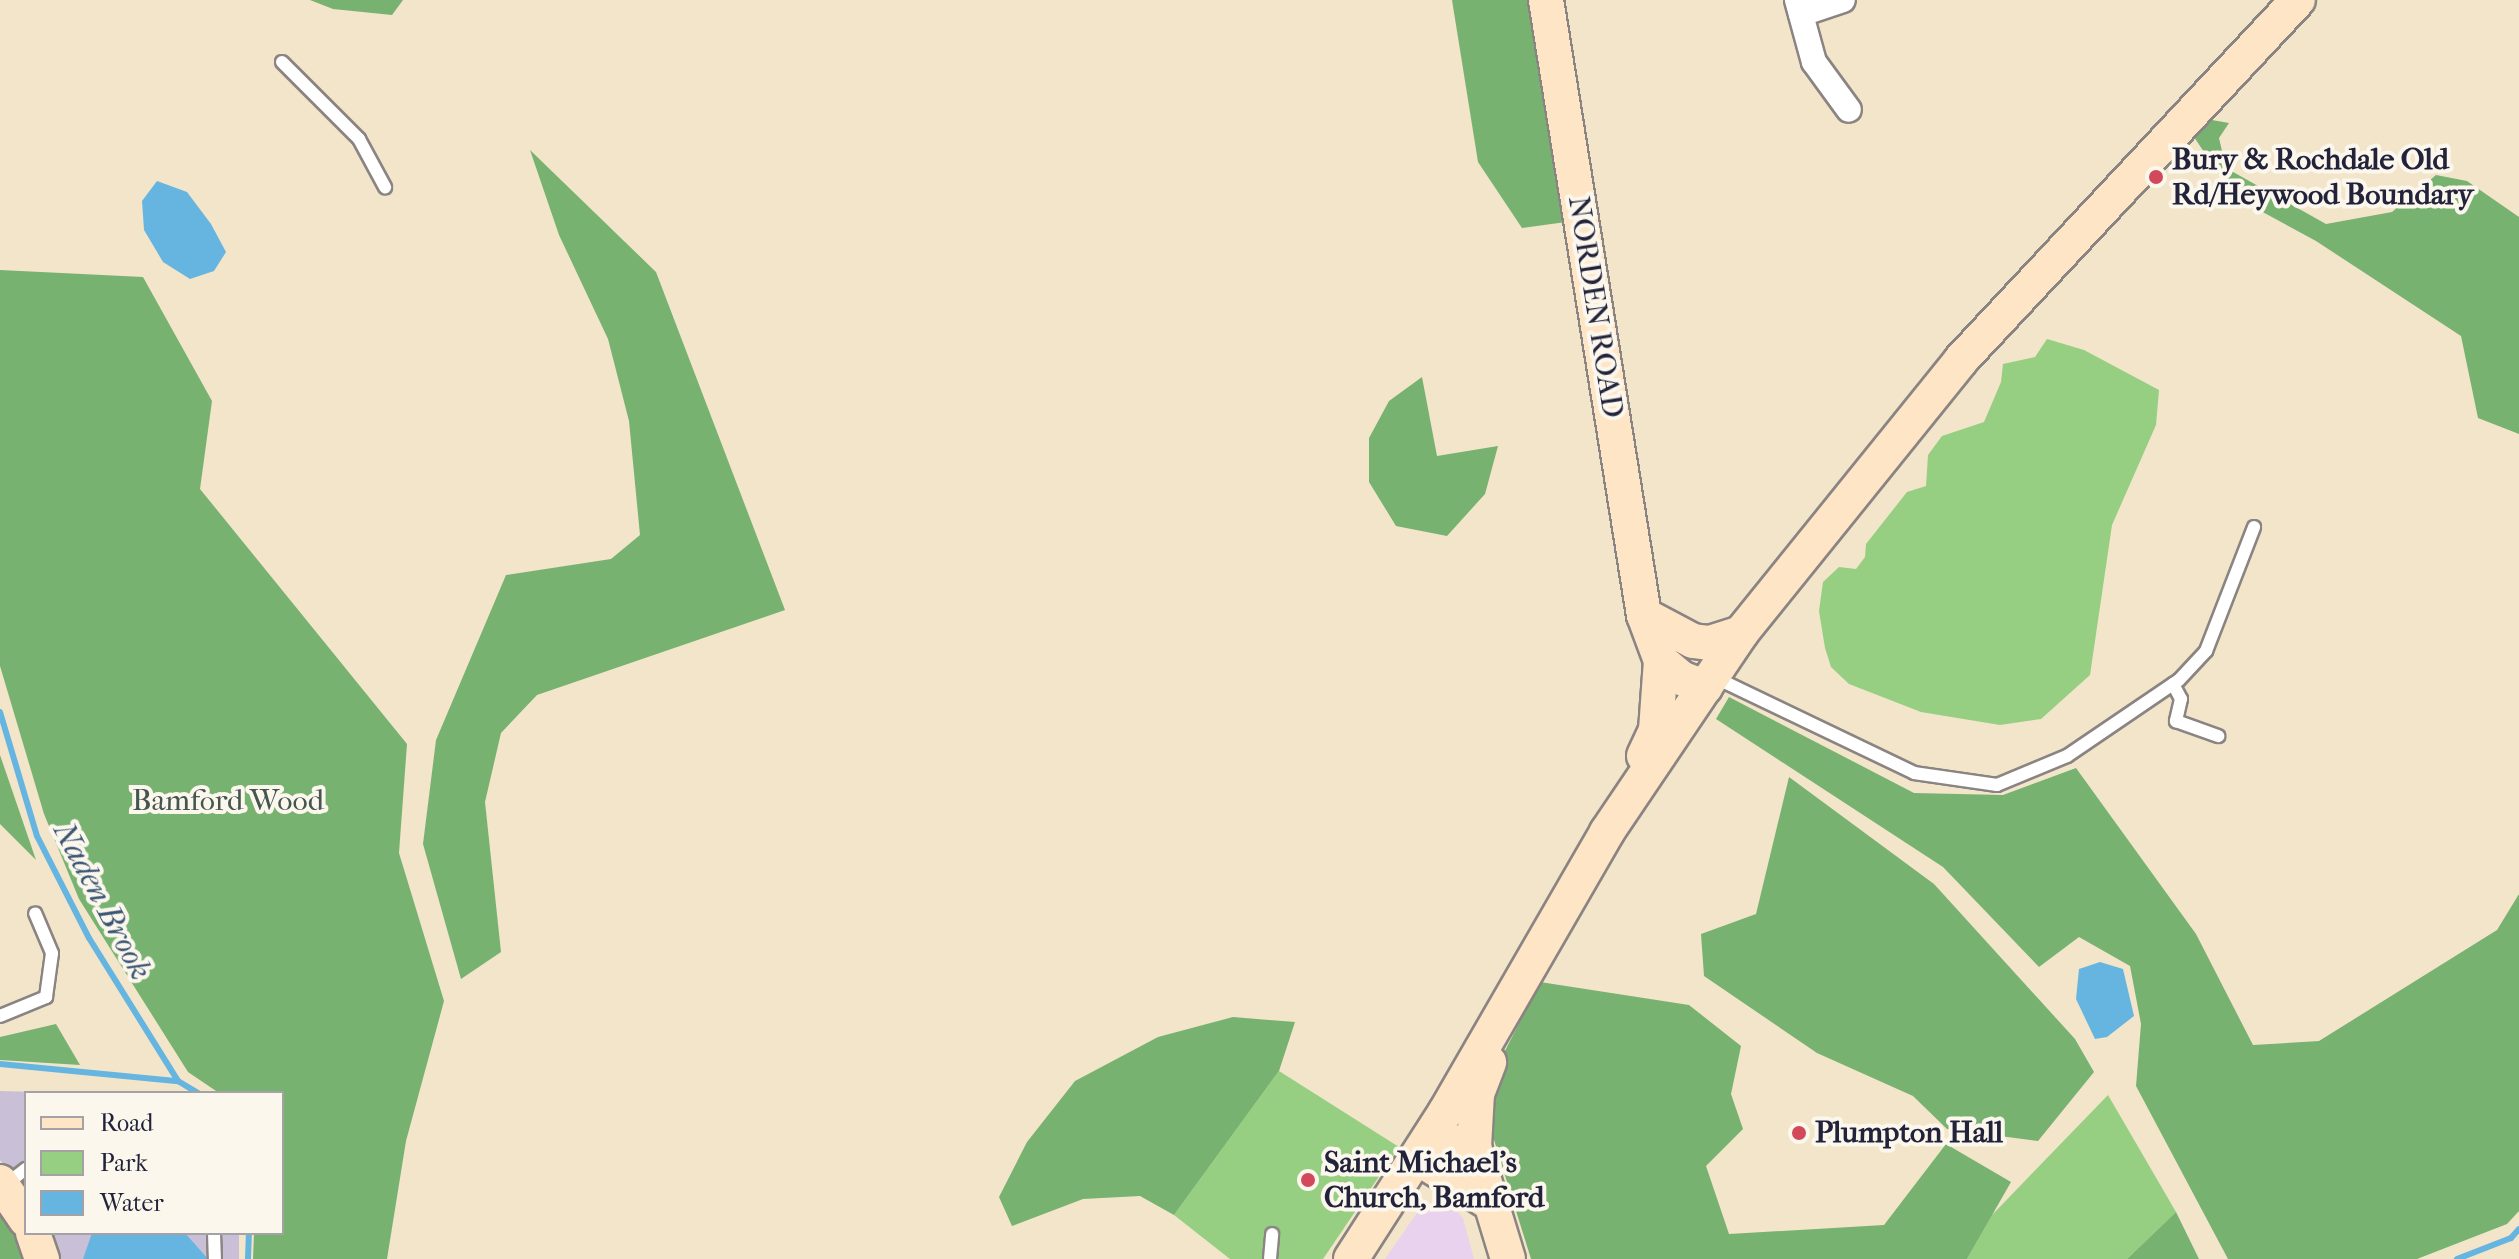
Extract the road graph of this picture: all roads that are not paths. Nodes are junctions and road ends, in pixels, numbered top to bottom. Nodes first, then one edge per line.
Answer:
1 (1546, 0) edge
2 (1843, 0) edge
3 (2298, 0) edge
4 (1799, 7) edge
5 (282, 62) dead end
6 (1849, 110) dead end
7 (385, 187) dead end
8 (2254, 527) dead end
9 (1644, 615) junction
10 (1741, 633) junction
11 (1661, 661) junction
12 (1708, 681) junction
13 (2173, 684) junction
14 (2218, 736) dead end
15 (1607, 832) junction
16 (35, 913) dead end
17 (1535, 952) junction
18 (0, 1016) edge
19 (1424, 1147) junction
20 (1474, 1147) junction
21 (10, 1179) edge
22 (1490, 1203) junction
23 (24, 1215) edge
24 (1272, 1234) dead end
25 (34, 1235) edge
26 (214, 1235) edge
27 (42, 1259) edge
28 (215, 1259) edge
29 (1270, 1259) edge
30 (1351, 1259) edge
31 (1508, 1259) edge

1 - 9 main road, NORDEN ROAD
2 - 4 street
3 - 10 main road
4 - 6 street
5 - 7 lane
8 - 13 lane
9 - 10 main road
9 - 11 main road, NORDEN ROAD
9 - 12 main road
10 - 12 main road
11 - 12 main road
11 - 15 main road
12 - 13 lane
12 - 15 main road
13 - 14 lane
15 - 17 main road
16 - 18 lane
17 - 19 main road
17 - 20 main road
19 - 20 main road
19 - 22 main road
19 - 30 main road
20 - 22 main road
21 - 23 main road
22 - 31 main road
24 - 29 lane
25 - 27 main road
26 - 28 lane

